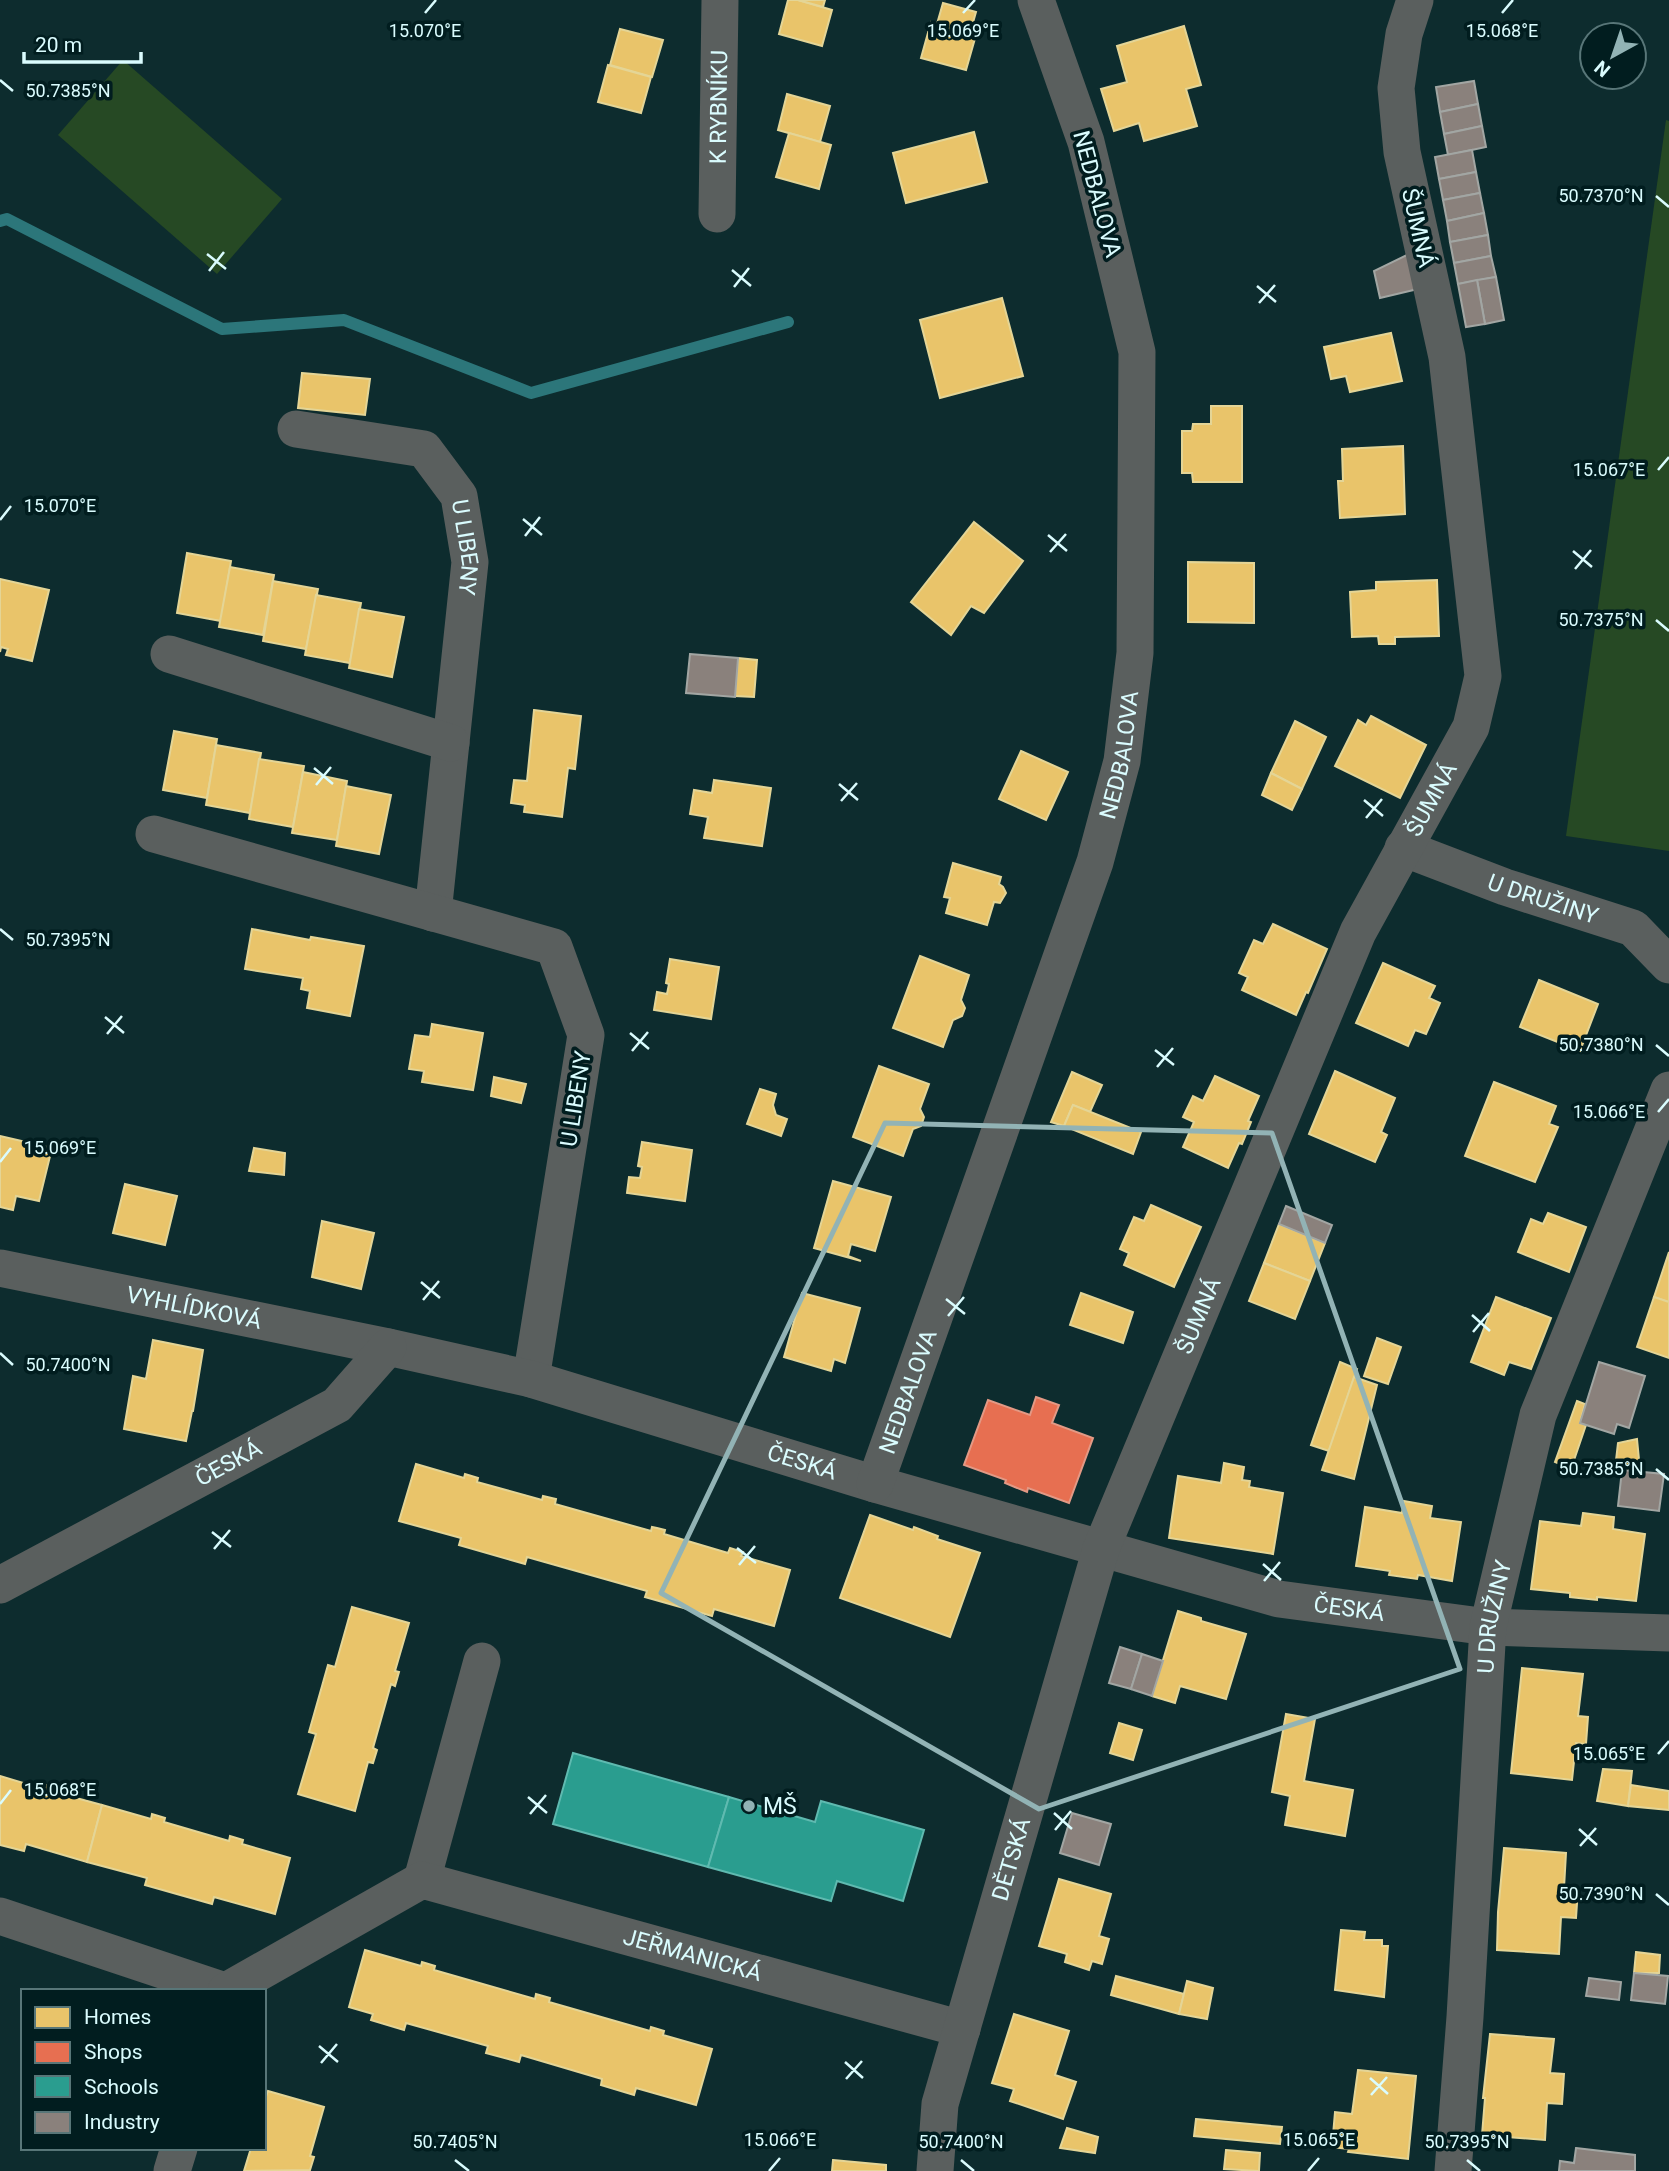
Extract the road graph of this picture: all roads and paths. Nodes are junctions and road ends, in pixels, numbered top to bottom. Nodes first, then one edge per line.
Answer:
1 (720, 0) edge
2 (1036, 0) edge
3 (1416, 0) edge
4 (717, 214) dead end
5 (296, 429) dead end
6 (169, 654) dead end
7 (451, 743) junction
8 (154, 834) dead end
9 (1403, 848) junction
10 (433, 913) junction
11 (1669, 965) edge
12 (1669, 1090) edge
13 (0, 1268) edge
14 (388, 1347) junction
15 (531, 1380) junction
16 (875, 1484) junction
17 (1101, 1549) junction
18 (0, 1585) edge
19 (1488, 1628) junction
20 (1669, 1633) edge
21 (482, 1661) dead end
22 (422, 1880) junction
23 (0, 1916) edge
24 (219, 1989) edge
25 (229, 1989) edge
26 (962, 2029) junction
27 (178, 2150) edge
28 (172, 2171) edge
29 (935, 2171) edge
30 (1453, 2171) edge

1 - 4 street, K RYBNÍKU
2 - 16 street, NEDBALOVA
3 - 9 street, ŠUMNÁ
5 - 7 street, U LIBENY
6 - 7 street
7 - 10 street, U LIBENY
8 - 10 street, U LIBENY
9 - 11 street, U DRUŽINY
9 - 17 street, ŠUMNÁ
10 - 15 street, U LIBENY
12 - 19 street, U DRUŽINY
13 - 14 street, VYHLÍDKOVÁ
14 - 15 street, ČESKÁ
14 - 18 street, ČESKÁ
15 - 16 street, ČESKÁ
16 - 17 street, ČESKÁ
17 - 19 street, ČESKÁ
17 - 26 street, DĚTSKÁ
19 - 20 street, ČESKÁ
19 - 30 street, U DRUŽINY
21 - 22 street
22 - 25 street
22 - 26 street, JEŘMANICKÁ
23 - 24 street
26 - 29 street, DĚTSKÁ
27 - 28 street

